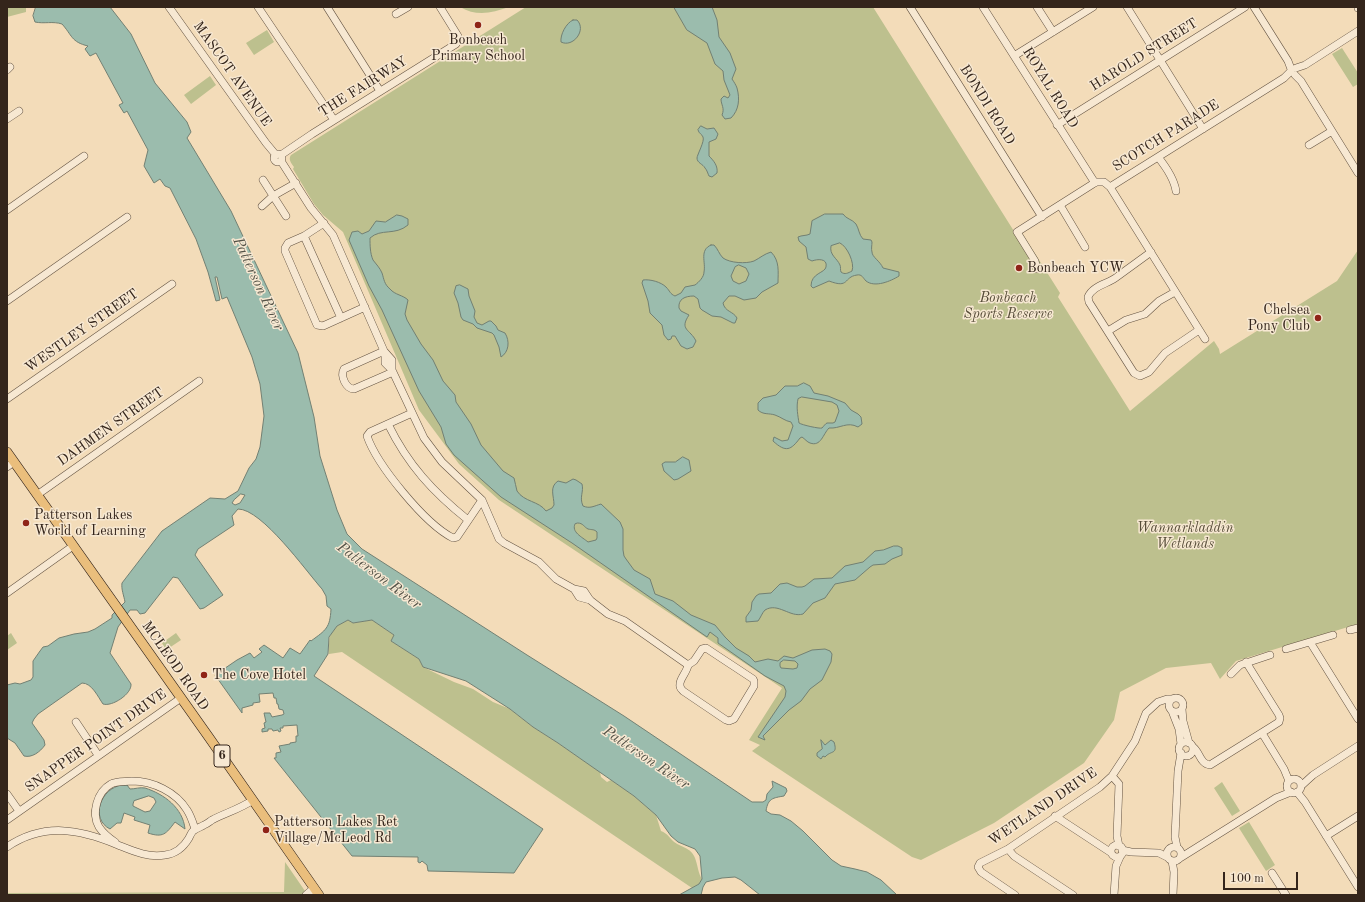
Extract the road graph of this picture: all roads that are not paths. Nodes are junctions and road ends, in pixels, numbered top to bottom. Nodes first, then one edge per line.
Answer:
1 (169, 7) edge
2 (258, 7) edge
3 (327, 7) edge
4 (408, 7) edge
5 (440, 7) edge
6 (910, 7) edge
7 (983, 7) edge
8 (1037, 7) edge
9 (1093, 7) edge
10 (1127, 7) edge
11 (1245, 7) edge
12 (1254, 7) edge
13 (396, 14) dead end
14 (1053, 32) junction
15 (1358, 32) edge
16 (1014, 56) junction
17 (1160, 60) junction
18 (1294, 71) junction
19 (380, 92) junction
20 (19, 111) dead end
21 (7, 119) edge
22 (334, 120) junction
23 (1057, 125) junction
24 (1203, 129) junction
25 (1332, 131) junction
26 (1309, 146) dead end
27 (84, 156) dead end
28 (1158, 156) junction
29 (279, 157) junction
30 (1358, 173) edge
31 (263, 180) dead end
32 (296, 182) junction
33 (1095, 183) junction
34 (1110, 187) junction
35 (1176, 191) dead end
36 (273, 196) junction
37 (1060, 205) junction
38 (262, 206) dead end
39 (7, 210) edge
40 (286, 216) dead end
41 (127, 217) dead end
42 (1042, 217) junction
43 (324, 223) junction
44 (304, 236) junction
45 (1085, 247) dead end
46 (1151, 252) junction
47 (1037, 269) dead end
48 (172, 284) dead end
49 (1175, 292) junction
50 (7, 301) edge
51 (365, 307) junction
52 (341, 318) junction
53 (1199, 330) junction
54 (1108, 331) junction
55 (1205, 339) dead end
56 (385, 352) junction
57 (392, 371) junction
58 (199, 381) dead end
59 (7, 399) edge
60 (412, 413) junction
61 (388, 424) junction
62 (7, 452) edge
63 (11, 464) edge
64 (37, 495) junction
65 (482, 500) junction
66 (468, 520) junction
67 (73, 546) junction
68 (7, 593) edge
69 (1358, 628) edge
70 (1350, 630) dead end
71 (1333, 636) dead end
72 (1310, 642) junction
73 (1286, 649) dead end
74 (1270, 655) dead end
75 (1246, 662) junction
76 (688, 665) junction
77 (1231, 674) dead end
78 (181, 698) junction
79 (1172, 699) junction
80 (1154, 705) junction
81 (1182, 709) junction
82 (1171, 710) junction
83 (1358, 719) edge
84 (76, 722) dead end
85 (1262, 733) junction
86 (1181, 744) junction
87 (1191, 745) junction
88 (1358, 746) edge
89 (1185, 754) junction
90 (98, 755) junction
91 (1201, 759) junction
92 (1112, 776) junction
93 (1295, 786) junction
94 (7, 794) edge
95 (255, 802) junction
96 (19, 812) junction
97 (1056, 816) junction
98 (1358, 816) edge
99 (7, 820) edge
100 (195, 829) junction
101 (101, 830) junction
102 (1326, 836) junction
103 (97, 838) junction
104 (121, 846) junction
105 (7, 848) edge
106 (1008, 849) junction
107 (1117, 851) junction
108 (1174, 854) junction
109 (1272, 872) dead end
110 (1358, 887) edge
111 (316, 891) edge
112 (306, 895) edge
113 (1015, 895) edge
114 (1073, 895) edge
115 (1114, 895) edge
116 (1173, 895) edge
117 (1286, 895) edge

1 - 29 street, MASCOT AVENUE
2 - 22 street
3 - 19 street
4 - 13 street
5 - 19 street, THE FAIRWAY
6 - 42 street, BONDI ROAD
7 - 16 street, ROYAL ROAD
8 - 14 street
9 - 14 street
10 - 17 street
11 - 17 street, HAROLD STREET
12 - 18 street
14 - 16 street
15 - 18 street
16 - 23 street, ROYAL ROAD
17 - 23 street, HAROLD STREET
17 - 24 street
18 - 24 street, SCOTCH PARADE
18 - 25 street
19 - 22 street, THE FAIRWAY
20 - 21 street
22 - 29 street, THE FAIRWAY
23 - 33 street, ROYAL ROAD
24 - 28 street, SCOTCH PARADE
25 - 26 street
25 - 30 street
27 - 39 street
28 - 34 street, SCOTCH PARADE
28 - 35 street
29 - 32 street, MASCOT AVENUE
31 - 36 street
32 - 36 street
32 - 43 street, MASCOT AVENUE
33 - 34 street, SCOTCH PARADE
33 - 37 street
34 - 46 street
36 - 38 street
36 - 40 street
37 - 42 street
37 - 45 street
41 - 50 street
42 - 47 street
43 - 44 street
43 - 51 street, MASCOT AVENUE
44 - 52 street
44 - 52 street
46 - 49 street
46 - 54 street
48 - 59 street, WESTLEY STREET
49 - 53 street
49 - 54 street
51 - 52 street
51 - 56 street, MASCOT AVENUE
53 - 54 street
53 - 55 street
56 - 57 street, MASCOT AVENUE
56 - 57 street
57 - 60 street, MASCOT AVENUE
58 - 64 street, DAHMEN STREET
60 - 61 street
60 - 65 street, MASCOT AVENUE
61 - 66 street
61 - 66 street
62 - 63 main road, MCLEOD ROAD / 6
63 - 64 main road, MCLEOD ROAD / 6
64 - 67 main road, MCLEOD ROAD / 6
65 - 66 street
65 - 76 street
67 - 68 street
67 - 78 main road, MCLEOD ROAD / 6
69 - 70 street
71 - 72 street
72 - 73 street
72 - 83 street
74 - 75 street
75 - 77 street
75 - 85 street
76 - 76 street
78 - 90 street, SNAPPER POINT DRIVE
78 - 95 main road, MCLEOD ROAD / 6
79 - 80 street
79 - 81 street
79 - 82 street
80 - 82 street
80 - 92 street, WETLAND DRIVE
81 - 82 street
81 - 87 street
82 - 86 street
84 - 90 street
85 - 91 street
85 - 93 street
86 - 87 street
86 - 89 street
87 - 89 street
87 - 91 street
88 - 93 street
89 - 91 street
89 - 108 street
90 - 96 street, SNAPPER POINT DRIVE
92 - 97 street, WETLAND DRIVE
92 - 107 street
93 - 102 street
93 - 108 street
94 - 96 street
95 - 100 street
95 - 111 main road, MCLEOD ROAD / 6
96 - 99 street, SNAPPER POINT DRIVE
97 - 106 street, WETLAND DRIVE
97 - 107 street
98 - 102 street
100 - 101 street
100 - 104 street
101 - 103 street
101 - 104 street
102 - 110 street
103 - 104 street
103 - 105 street
106 - 113 street, WETLAND DRIVE
106 - 114 street
107 - 108 street
107 - 115 street
108 - 116 street
109 - 117 street
111 - 112 street, MCLEOD ROAD

